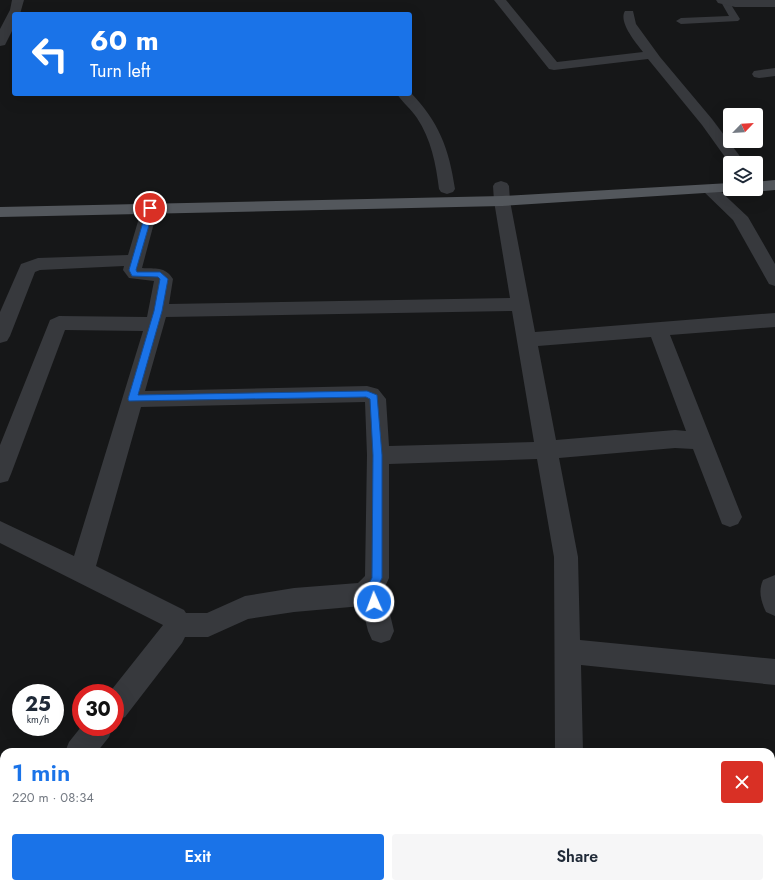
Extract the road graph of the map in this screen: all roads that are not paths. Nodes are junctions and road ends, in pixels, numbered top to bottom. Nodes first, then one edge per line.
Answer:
1 (15, 0) edge
2 (500, 0) edge
3 (723, 1) edge
4 (775, 2) edge
5 (15, 12) edge
6 (629, 14) dead end
7 (12, 18) edge
8 (681, 21) dead end
9 (0, 42) edge
10 (651, 55) junction
11 (775, 72) edge
12 (759, 74) dead end
13 (406, 96) edge
14 (732, 156) edge
15 (775, 171) edge
16 (763, 172) edge
17 (723, 175) edge
18 (775, 186) edge
19 (763, 187) edge
20 (448, 189) junction
21 (723, 189) edge
22 (710, 190) junction
23 (501, 194) junction
24 (0, 197) edge
25 (150, 208) junction
26 (0, 212) edge
27 (135, 260) junction
28 (775, 280) edge
29 (520, 304) junction
30 (156, 318) junction
31 (775, 320) edge
32 (658, 330) junction
33 (0, 336) edge
34 (527, 340) junction
35 (132, 399) junction
36 (701, 441) junction
37 (547, 450) junction
38 (378, 455) junction
39 (0, 474) edge
40 (730, 517) dead end
41 (0, 531) edge
42 (82, 572) junction
43 (775, 586) edge
44 (371, 588) junction
45 (775, 604) edge
46 (176, 625) junction
47 (381, 631) dead end
48 (568, 652) junction
49 (775, 672) edge
50 (124, 696) edge
51 (92, 736) edge
52 (82, 748) edge
53 (568, 748) edge

1 - 5 street
2 - 10 street
3 - 4 street
3 - 8 lane
6 - 10 street
7 - 9 street
10 - 14 street
11 - 12 street
13 - 20 street
15 - 16 main road
17 - 23 main road
18 - 19 main road
20 - 23 main road
20 - 24 main road
21 - 22 main road
22 - 23 main road
22 - 28 street
23 - 25 main road
23 - 29 street
25 - 26 main road
25 - 27 street
27 - 30 street
27 - 33 street
29 - 30 street
29 - 34 street
30 - 35 street
30 - 39 street
31 - 32 street
32 - 34 street
32 - 36 street
34 - 37 street
35 - 38 street
35 - 42 street
36 - 37 street
36 - 40 street
37 - 38 street
37 - 48 street
38 - 44 street
41 - 42 street
42 - 46 street
43 - 45 street
44 - 46 street
44 - 47 street
46 - 50 street
48 - 49 street
48 - 53 street
51 - 52 street

